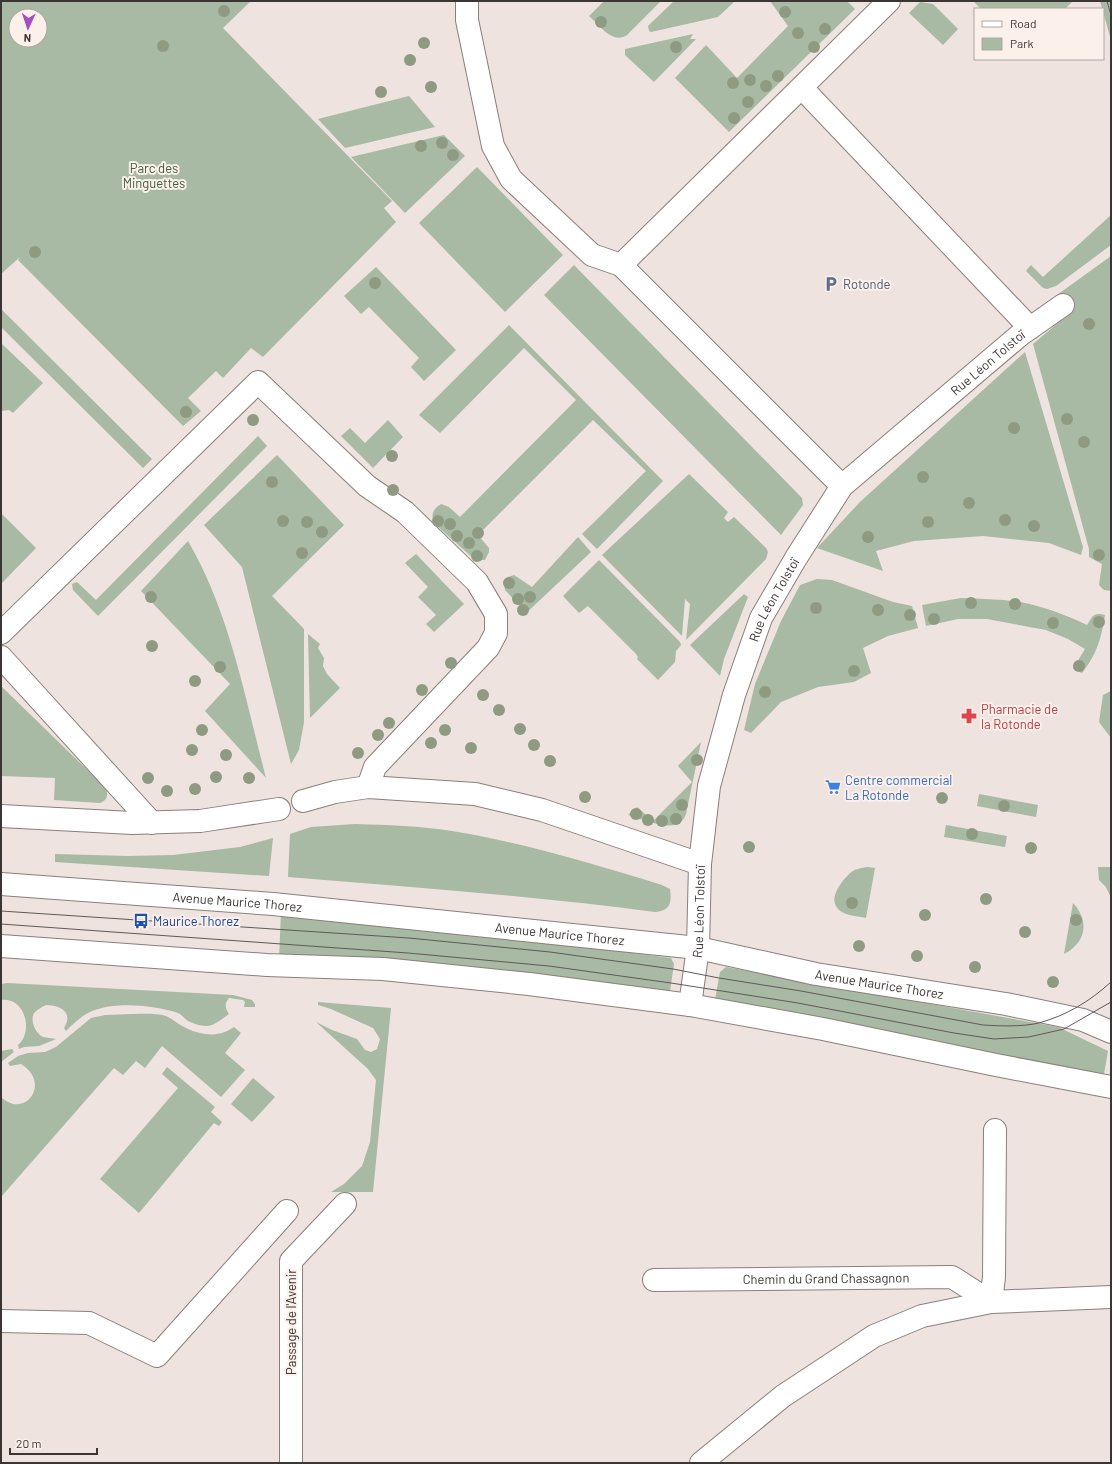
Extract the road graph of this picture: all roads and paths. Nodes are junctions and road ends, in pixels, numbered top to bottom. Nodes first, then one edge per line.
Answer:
1 (467, 1) edge
2 (889, 1) edge
3 (802, 88) junction
4 (621, 265) junction
5 (1063, 305) dead end
6 (1030, 328) junction
7 (842, 486) junction
8 (1, 633) edge
9 (1, 657) edge
10 (368, 787) junction
11 (302, 801) dead end
12 (279, 809) dead end
13 (1, 816) edge
14 (152, 822) junction
15 (700, 864) junction
16 (1, 884) edge
17 (1, 946) edge
18 (698, 948) junction
19 (690, 1005) junction
20 (1111, 1032) edge
21 (1111, 1087) edge
22 (995, 1130) dead end
23 (345, 1204) dead end
24 (287, 1211) dead end
25 (654, 1280) dead end
26 (1111, 1297) edge
27 (991, 1302) junction
28 (1, 1321) edge
29 (290, 1463) edge
30 (701, 1463) edge

1 - 4 street
2 - 3 street
3 - 4 street
3 - 6 street
4 - 7 street
5 - 6 street, Rue Léon Tolstoï
6 - 7 street, Rue Léon Tolstoï
7 - 15 street, Rue Léon Tolstoï
8 - 10 street
9 - 14 street
10 - 11 street
10 - 15 street
12 - 14 street
13 - 14 street
15 - 18 street, Rue Léon Tolstoï
16 - 18 street, Avenue Maurice Thorez
17 - 19 street
18 - 19 street, Rue Léon Tolstoï
18 - 20 street, Avenue Maurice Thorez
19 - 21 street
22 - 27 street
23 - 29 street, Passage de l'Avenir
24 - 28 street
25 - 27 street, Chemin du Grand Chassagnon
26 - 27 street
27 - 30 street

